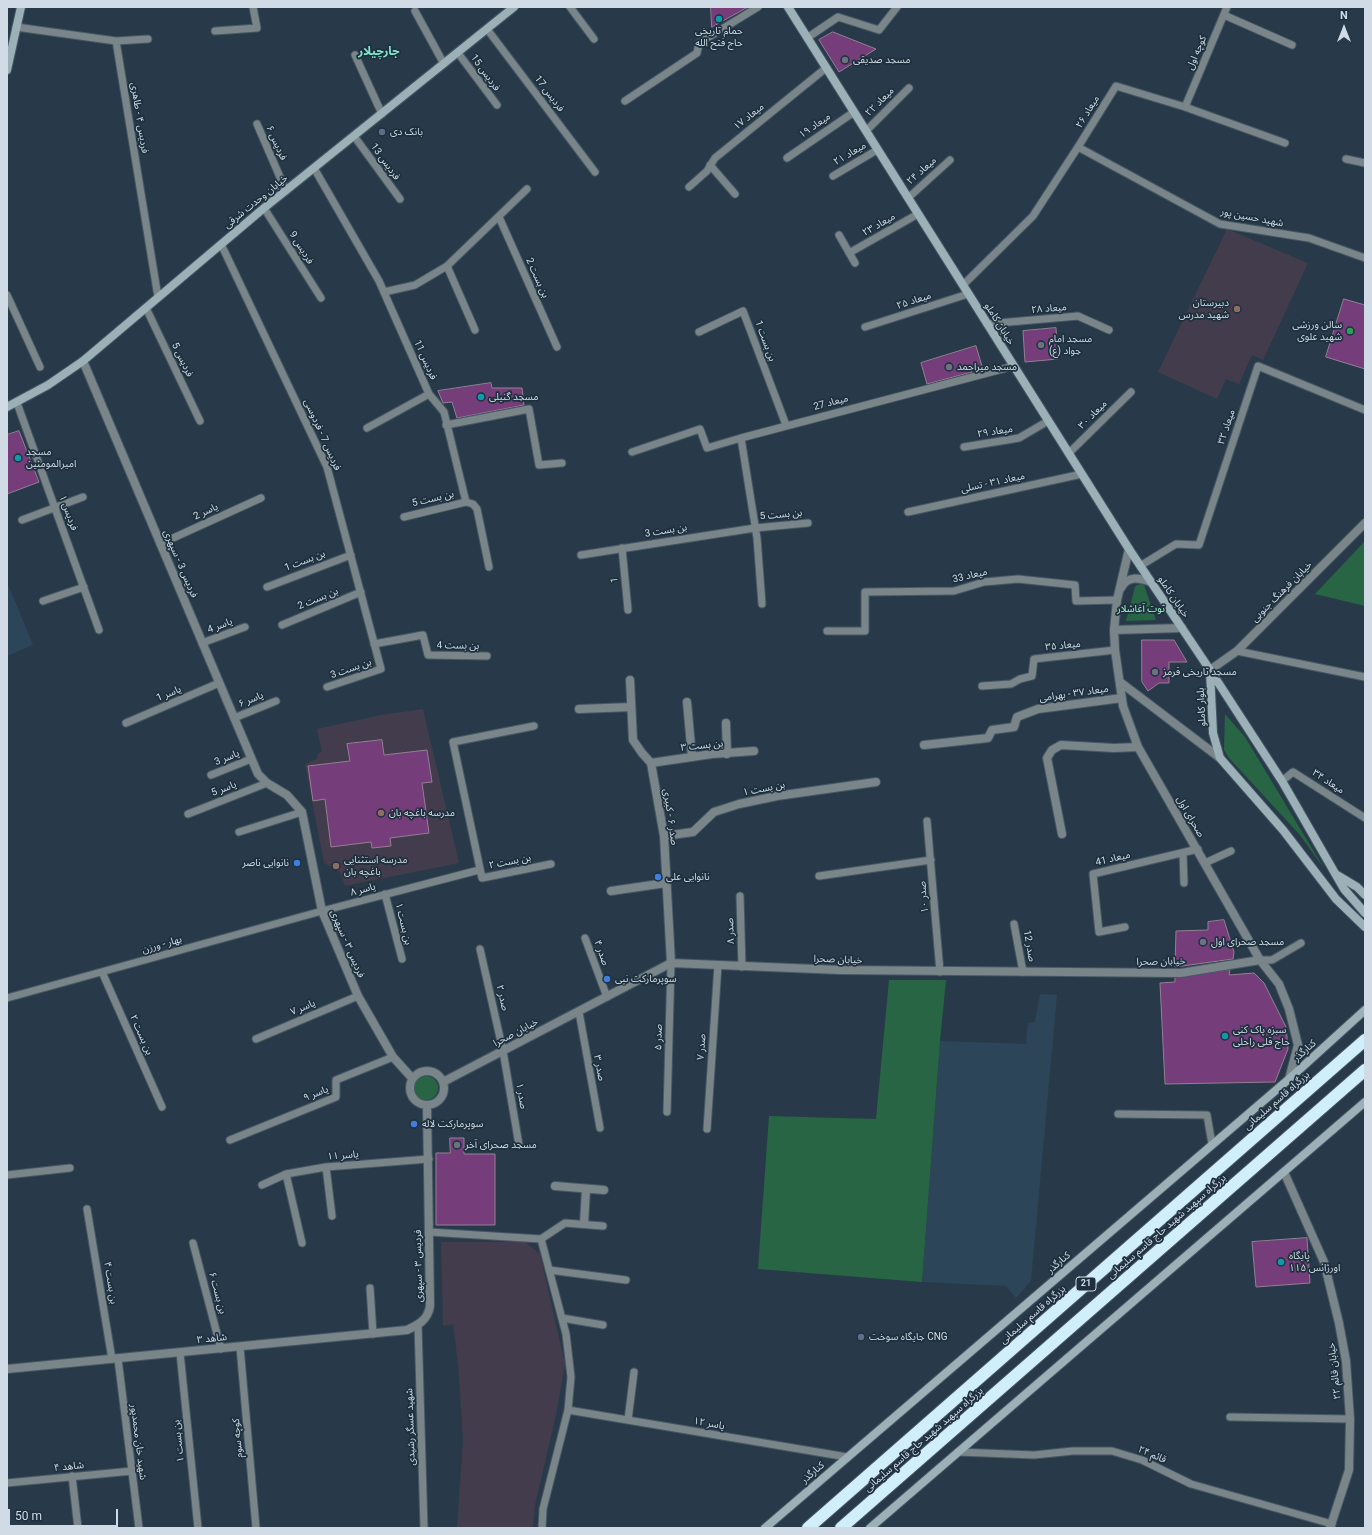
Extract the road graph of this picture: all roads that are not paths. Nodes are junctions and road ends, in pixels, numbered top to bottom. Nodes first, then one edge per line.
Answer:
1 (21, 7) edge
2 (253, 7) edge
3 (514, 7) edge
4 (570, 7) edge
5 (758, 7) edge
6 (788, 7) edge
7 (897, 7) edge
8 (1227, 7) edge
9 (415, 11) dead end
10 (1224, 15) junction
11 (16, 28) junction
12 (487, 29) junction
13 (215, 31) dead end
14 (807, 38) junction
15 (148, 39) dead end
16 (594, 39) dead end
17 (116, 41) junction
18 (1292, 45) dead end
19 (458, 53) junction
20 (355, 55) dead end
21 (444, 64) junction
22 (826, 68) junction
23 (7, 70) edge
24 (909, 88) dead end
25 (625, 101) dead end
26 (497, 105) dead end
27 (1185, 108) junction
28 (854, 112) junction
29 (382, 114) junction
30 (257, 124) dead end
31 (866, 131) junction
32 (354, 136) junction
33 (1285, 143) dead end
34 (1078, 147) junction
35 (878, 150) junction
36 (787, 158) dead end
37 (1346, 159) dead end
38 (950, 160) dead end
39 (1365, 164) edge
40 (710, 165) junction
41 (314, 168) junction
42 (595, 172) dead end
43 (833, 176) dead end
44 (690, 187) dead end
45 (527, 190) dead end
46 (286, 191) junction
47 (735, 194) dead end
48 (908, 198) junction
49 (400, 199) dead end
50 (264, 208) junction
51 (918, 214) junction
52 (499, 217) junction
53 (839, 235) dead end
54 (221, 244) junction
55 (849, 253) junction
56 (1365, 258) edge
57 (855, 263) dead end
58 (447, 266) junction
59 (963, 285) junction
60 (384, 292) junction
61 (968, 294) junction
62 (7, 295) edge
63 (158, 298) junction
64 (321, 298) dead end
65 (146, 308) junction
66 (987, 324) junction
67 (865, 327) dead end
68 (475, 330) dead end
69 (1109, 330) dead end
70 (699, 332) dead end
71 (557, 347) dead end
72 (83, 361) junction
73 (1014, 366) junction
74 (40, 367) dead end
75 (1131, 392) dead end
76 (429, 394) junction
77 (17, 402) junction
78 (7, 407) edge
79 (1365, 410) edge
80 (200, 420) dead end
81 (1048, 420) junction
82 (446, 425) junction
83 (786, 425) junction
84 (367, 428) dead end
85 (741, 438) junction
86 (964, 447) dead end
87 (632, 452) dead end
88 (1069, 453) junction
89 (562, 463) dead end
90 (1082, 474) junction
91 (83, 497) dead end
92 (261, 498) dead end
93 (466, 502) junction
94 (55, 507) junction
95 (908, 512) dead end
96 (404, 517) dead end
97 (22, 520) dead end
98 (808, 523) dead end
99 (1365, 523) edge
100 (755, 528) junction
101 (160, 544) junction
102 (622, 548) junction
103 (1129, 549) junction
104 (350, 555) junction
105 (581, 555) dead end
106 (1140, 566) junction
107 (489, 567) dead end
108 (1151, 582) junction
109 (84, 587) junction
110 (267, 587) dead end
111 (1120, 589) junction
112 (361, 592) junction
113 (1117, 600) junction
114 (43, 601) dead end
115 (762, 604) dead end
116 (628, 610) dead end
117 (282, 625) dead end
118 (245, 627) dead end
119 (1182, 628) junction
120 (99, 630) dead end
121 (1114, 630) junction
122 (827, 631) dead end
123 (202, 643) junction
124 (374, 644) junction
125 (1115, 650) junction
126 (1237, 651) junction
127 (487, 656) dead end
128 (381, 669) joint
129 (1210, 670) junction
130 (1365, 677) edge
131 (630, 680) dead end
132 (1120, 682) junction
133 (219, 684) junction
134 (982, 686) dead end
135 (327, 687) dead end
136 (1122, 698) junction
137 (276, 701) dead end
138 (686, 702) dead end
139 (631, 707) junction
140 (579, 708) dead end
141 (234, 718) junction
142 (126, 723) dead end
143 (726, 723) dead end
144 (534, 726) dead end
145 (924, 745) dead end
146 (1138, 747) junction
147 (754, 751) dead end
148 (727, 754) junction
149 (692, 757) junction
150 (1220, 758) junction
151 (251, 759) junction
152 (651, 762) junction
153 (211, 775) dead end
154 (1282, 781) junction
155 (876, 782) dead end
156 (267, 783) junction
157 (302, 812) junction
158 (188, 814) dead end
159 (1365, 818) edge
160 (927, 821) dead end
161 (239, 832) dead end
162 (1062, 834) dead end
163 (664, 836) junction
164 (1198, 849) junction
165 (1231, 851) dead end
166 (1183, 852) junction
167 (932, 860) junction
168 (1205, 863) junction
169 (551, 864) dead end
170 (479, 870) junction
171 (1336, 874) junction
172 (819, 876) dead end
173 (666, 883) junction
174 (1184, 883) dead end
175 (611, 891) dead end
176 (386, 894) junction
177 (740, 896) dead end
178 (1365, 896) edge
179 (322, 911) junction
180 (1365, 913) edge
181 (1014, 924) dead end
182 (1125, 927) dead end
183 (1365, 927) edge
184 (585, 938) dead end
185 (1301, 942) dead end
186 (480, 949) dead end
187 (402, 959) dead end
188 (1260, 960) junction
189 (671, 963) junction
190 (718, 965) junction
191 (742, 967) junction
192 (102, 972) junction
193 (940, 972) junction
194 (1023, 972) junction
195 (358, 996) junction
196 (607, 997) junction
197 (7, 998) edge
198 (1365, 1010) edge
199 (579, 1012) junction
200 (256, 1039) dead end
201 (1365, 1040) edge
202 (503, 1051) junction
203 (393, 1057) junction
204 (1365, 1070) edge
205 (412, 1078) junction
206 (1289, 1079) junction
207 (443, 1082) junction
208 (1365, 1102) edge
209 (427, 1106) junction
210 (162, 1107) dead end
211 (667, 1112) dead end
212 (1118, 1114) dead end
213 (600, 1128) dead end
214 (707, 1129) dead end
215 (230, 1140) dead end
216 (1212, 1144) junction
217 (520, 1145) dead end
218 (429, 1159) junction
219 (326, 1167) junction
220 (70, 1168) dead end
221 (1284, 1172) junction
222 (286, 1174) junction
223 (7, 1175) edge
224 (262, 1185) dead end
225 (555, 1186) dead end
226 (586, 1189) junction
227 (604, 1190) dead end
228 (87, 1209) dead end
229 (332, 1216) dead end
230 (584, 1224) junction
231 (603, 1226) dead end
232 (429, 1232) junction
233 (541, 1239) junction
234 (193, 1243) dead end
235 (302, 1243) dead end
236 (549, 1270) junction
237 (626, 1280) dead end
238 (370, 1288) dead end
239 (562, 1318) junction
240 (418, 1325) junction
241 (603, 1325) dead end
242 (373, 1334) junction
243 (240, 1347) junction
244 (221, 1349) junction
245 (180, 1353) junction
246 (115, 1359) junction
247 (7, 1369) edge
248 (634, 1372) dead end
249 (568, 1410) junction
250 (1230, 1417) dead end
251 (1350, 1419) junction
252 (628, 1420) junction
253 (958, 1452) junction
254 (847, 1457) junction
255 (132, 1471) junction
256 (72, 1476) junction
257 (7, 1483) edge
258 (1331, 1526) edge
259 (78, 1528) edge
260 (139, 1528) edge
261 (198, 1528) edge
262 (256, 1528) edge
263 (424, 1528) edge
264 (542, 1528) edge
265 (765, 1528) edge
266 (808, 1528) edge
267 (841, 1528) edge
268 (870, 1528) edge

1 - 11 street
2 - 13 lane
3 - 12 street, خیابان وحدت شرقی
4 - 16 lane
5 - 25 lane
6 - 14 street, خیابان کاملو
7 - 14 lane
8 - 10 lane, کوچه اول
9 - 21 lane
10 - 18 lane
10 - 27 lane, کوچه اول
11 - 17 lane
11 - 23 street
12 - 19 street, خیابان وحدت شرقی
12 - 42 lane, فردیس 17
14 - 22 street, خیابان کاملو
15 - 17 lane
17 - 63 lane, فردیس ۴ - طاهری
19 - 21 street, خیابان وحدت شرقی
19 - 26 lane, فردیس 15
20 - 29 lane
21 - 29 street, خیابان وحدت شرقی
22 - 28 street, خیابان کاملو
22 - 40 lane, میعاد ۱۷
24 - 31 lane, میعاد ۲۲
27 - 33 lane, میعاد ۲۶
27 - 34 lane, میعاد ۲۶
28 - 31 street, خیابان کاملو
28 - 36 lane, میعاد ۱۹
29 - 32 street, خیابان وحدت شرقی
30 - 46 lane, فردیس ۶
31 - 35 street, خیابان کاملو
32 - 41 street, خیابان وحدت شرقی
32 - 49 lane, فردیس 13
34 - 56 lane, شهید حسین پور
34 - 59 lane, میعاد ۲۶
35 - 43 lane, میعاد ۲۱
35 - 48 street, خیابان کاملو
37 - 39 lane
38 - 48 lane, میعاد ۲۴
40 - 44 lane, میعاد ۱۷
40 - 47 lane
41 - 46 street, خیابان وحدت شرقی
41 - 60 lane, فردیس 11
45 - 52 lane
46 - 50 street, خیابان وحدت شرقی
48 - 51 street, خیابان کاملو
50 - 54 street, خیابان وحدت شرقی
50 - 64 lane, فردیس 9
51 - 55 lane, میعاد ۲۳
51 - 59 street, خیابان کاملو
52 - 58 lane
52 - 71 lane, بن بست 2
53 - 55 lane
54 - 63 street, خیابان وحدت شرقی
54 - 104 lane, فردیس 7 - فردوسی
55 - 57 lane
58 - 60 lane
58 - 68 lane
59 - 61 street, خیابان کاملو
60 - 76 lane, فردیس 11
61 - 66 street, خیابان کاملو
61 - 67 lane, میعاد ۲۵
62 - 74 lane
63 - 65 street, خیابان وحدت شرقی
65 - 72 street, خیابان وحدت شرقی
65 - 80 lane, فردیس 5
66 - 69 lane, میعاد ۲۸
66 - 73 street, خیابان کاملو
70 - 83 lane, بن بست 1
72 - 77 street, خیابان وحدت شرقی
72 - 101 street, فردیس 3 - سپهری
73 - 81 street, خیابان کاملو
73 - 83 lane, میعاد 27
75 - 88 lane, میعاد ۳۰
76 - 82 lane, فردیس 11
76 - 84 lane
77 - 78 street, خیابان وحدت شرقی
77 - 94 lane, فردیس ۱
79 - 106 lane, میعاد ۳۲
81 - 86 lane, میعاد ۲۹
81 - 88 street, خیابان کاملو
82 - 89 lane
82 - 93 lane, فردیس 11
83 - 85 lane, میعاد 27
85 - 87 lane
85 - 100 lane
88 - 90 street, خیابان کاملو
90 - 95 lane, میعاد ۳۱ - تسلی
90 - 103 street, خیابان کاملو
91 - 94 lane
92 - 101 lane, یاسر 2
93 - 96 lane, بن بست 5
93 - 107 lane, فردیس 11
94 - 97 lane
94 - 109 lane, فردیس ۱
98 - 100 lane, بن بست 5
99 - 126 street, خیابان فرهنگ جنوبی
100 - 102 lane, بن بست 3
100 - 115 lane
101 - 123 street, فردیس 3 - سپهری
102 - 105 lane, بن بست 3
102 - 116 lane, 1
103 - 106 street, خیابان کاملو
103 - 111 street, صحرای اول
104 - 110 lane, بن بست 1
104 - 112 lane, فردیس 7 - فردوسی
106 - 108 street, خیابان کاملو
108 - 111 street
108 - 119 street, خیابان کاملو
109 - 114 lane
109 - 120 lane, فردیس ۱
111 - 113 street, صحرای اول
112 - 117 lane, بن بست 2
112 - 124 lane, فردیس 7 - فردوسی
113 - 121 street, صحرای اول
113 - 122 lane, میعاد 33
118 - 123 lane, یاسر 4
119 - 121 street
119 - 129 street, خیابان کاملو
121 - 125 street, صحرای اول
123 - 133 street, فردیس 3 - سپهری
124 - 127 lane, بن بست 4
124 - 128 lane, فردیس 7 - فردوسی
125 - 132 street, صحرای اول
125 - 134 lane, میعاد ۳۵
126 - 129 street, خیابان فرهنگ جنوبی
126 - 130 lane
128 - 135 lane, بن بست 3
129 - 150 street, بلوار کاملو
129 - 154 street, بلوار کاملو
131 - 139 street
132 - 136 street, صحرای اول
132 - 150 street
133 - 141 street, فردیس 3 - سپهری
133 - 142 lane, یاسر 1
136 - 145 street, میعاد ۳۷ - بهرامی
136 - 146 street, صحرای اول
137 - 141 lane, یاسر ۶
138 - 149 street
139 - 140 street
139 - 152 street
141 - 151 street, فردیس 3 - سپهری
143 - 148 street
144 - 170 lane
146 - 162 street
146 - 164 street, صحرای اول
147 - 148 street, بن بست ۳
148 - 149 street, بن بست ۳
149 - 152 street, بن بست ۳
150 - 183 street, بلوار کاملو
151 - 153 lane, یاسر 3
151 - 156 street, فردیس 3 - سپهری
152 - 163 street, صدر ۶ - کبیری
154 - 159 lane, میعاد ۳۴
154 - 171 street, بلوار کاملو
155 - 163 street, بن بست ۱
156 - 157 street
156 - 158 lane, یاسر 5
157 - 161 lane
157 - 179 street, فردیس ۳ - سپهری
160 - 167 lane, صدر ۱۰
163 - 173 street, صدر ۶ - کبیری
164 - 166 lane, میعاد 41
164 - 168 street, صحرای اول
165 - 168 lane
166 - 174 lane
166 - 182 lane, میعاد 41
167 - 172 lane
167 - 193 lane, صدر ۱۰
168 - 188 street, صحرای اول
169 - 170 lane, بن بست ۲
170 - 176 lane, یاسر ۸
171 - 178 street, بلوار کاملو
171 - 180 street, بلوار کاملو
173 - 175 street
173 - 189 street, صدر ۶ - کبیری
176 - 179 lane, یاسر ۸
176 - 187 lane, بن بست ۱
177 - 191 lane, صدر ۸
179 - 192 lane, بهار - ورزن
179 - 195 street, فردیس ۳ - سپهری
181 - 194 lane, صدر 12
184 - 196 lane, صدر ۴
185 - 188 lane
186 - 202 lane, صدر ۲
188 - 194 street, خیابان صحرا
188 - 206 street, صحرای اول
189 - 190 street, خیابان صحرا
189 - 196 street, خیابان صحرا
189 - 211 lane, صدر ۵
190 - 191 street, خیابان صحرا
190 - 214 lane, صدر ۷
191 - 193 street, خیابان صحرا
192 - 197 lane, بهار - ورزن
192 - 210 lane, بن بست ۲
193 - 194 street, خیابان صحرا
195 - 200 lane, یاسر ۷
195 - 203 street, فردیس ۳ - سپهری
196 - 199 street, خیابان صحرا
198 - 206 street, کنارگذر
199 - 202 street, خیابان صحرا
199 - 213 lane, صدر ۳
201 - 266 highway, بزرگراه قاسم سلیمانی / 21
202 - 207 street, خیابان صحرا
202 - 217 lane, صدر ۱
203 - 205 street, فردیس ۳ - سپهری
203 - 215 lane, یاسر ۹
204 - 267 highway, بزرگراه سپهبد شهید حاج قاسم سلیمانی / 21
205 - 207 street
205 - 209 street
206 - 216 street, کنارگذر
207 - 209 street
208 - 221 street
209 - 218 street, فردیس ۳ - سپهری
212 - 216 lane
216 - 254 street, کنارگذر
218 - 219 lane, یاسر ۱۱
218 - 232 street, فردیس ۳ - سپهری
219 - 222 lane, یاسر ۱۱
219 - 229 lane
220 - 223 lane
221 - 251 street, خیابان قائم ۲۲
221 - 253 street
222 - 224 lane, یاسر ۱۱
222 - 235 lane
225 - 226 street
226 - 227 street
226 - 230 street
228 - 246 lane, بن بست ۴
230 - 231 lane
230 - 233 lane
232 - 233 lane
232 - 240 street, فردیس ۳ - سپهری
233 - 236 lane
234 - 244 lane, بن بست ۶
236 - 237 lane
236 - 239 lane
238 - 242 lane
239 - 241 lane
239 - 249 lane
240 - 242 street, شاهد ۳
240 - 263 lane, شهید عسگر رشیدی
242 - 243 street, شاهد ۳
243 - 244 street, شاهد ۳
243 - 262 lane, کوچه سوم
244 - 245 street, شاهد ۳
245 - 246 street, شاهد ۳
245 - 261 lane, بن بست ۱
246 - 247 street, شاهد ۳
246 - 255 lane, شهید خان محمدپور
248 - 252 lane
249 - 252 lane, یاسر ۱۲
249 - 264 lane
250 - 251 lane
251 - 258 street, خیابان قائم ۲۲
252 - 254 lane, یاسر ۱۲
253 - 258 lane, قائم ۲۴
253 - 268 street
254 - 265 street, کنارگذر
255 - 256 lane, شاهد ۴
255 - 260 lane, شهید خان محمدپور
256 - 257 lane, شاهد ۴
256 - 259 lane

